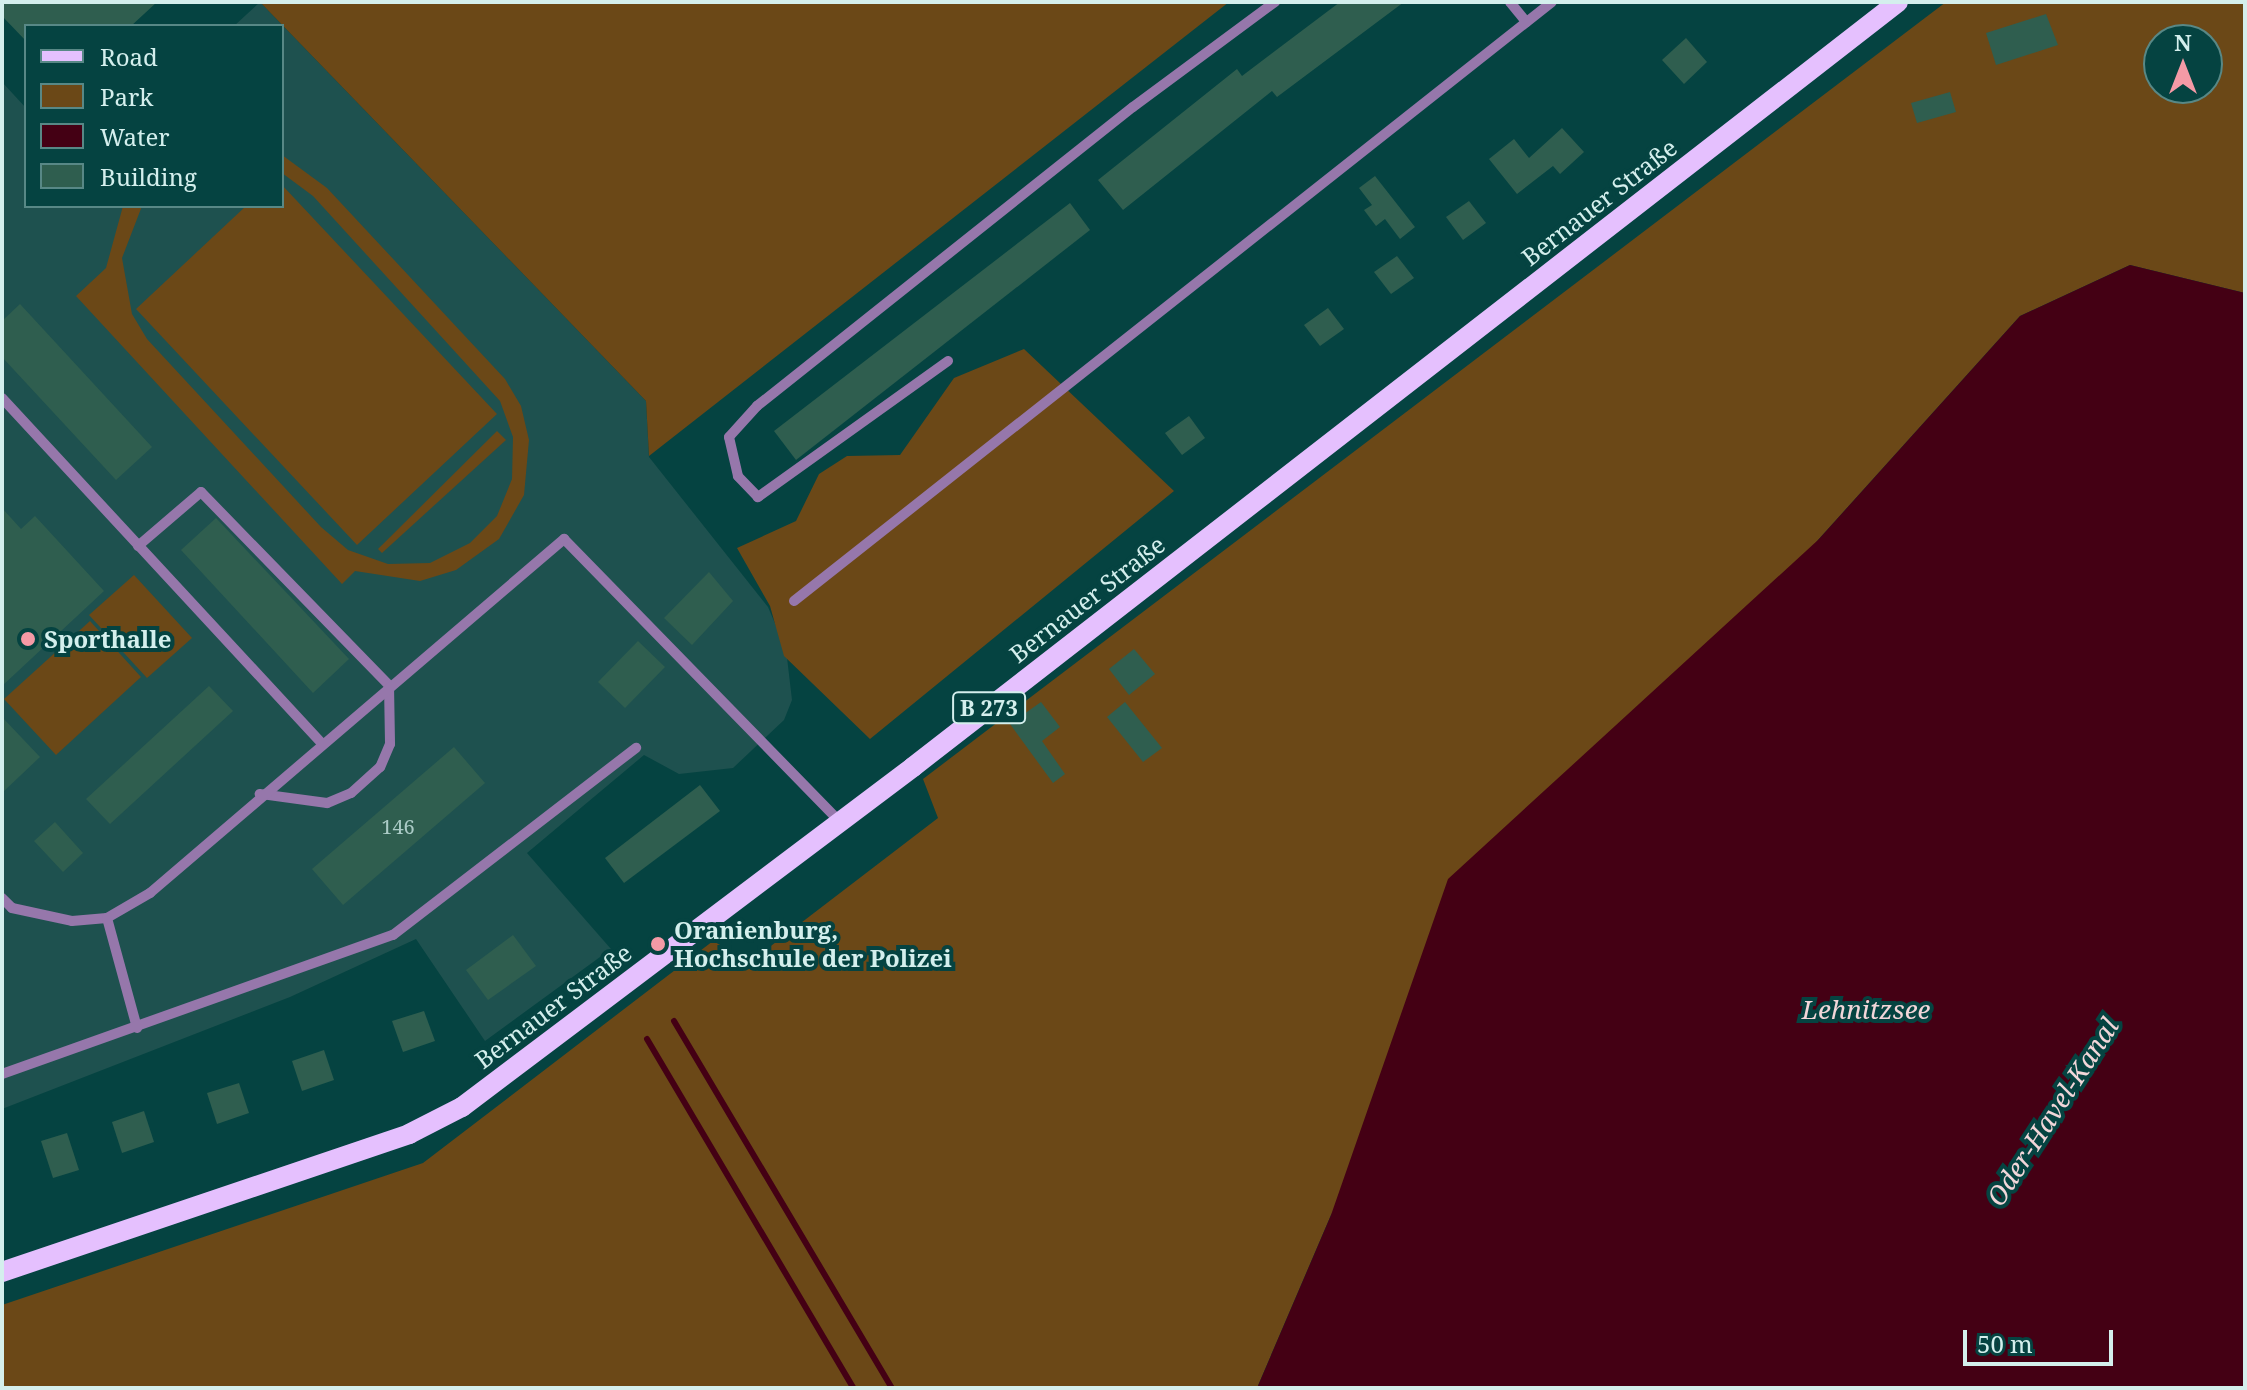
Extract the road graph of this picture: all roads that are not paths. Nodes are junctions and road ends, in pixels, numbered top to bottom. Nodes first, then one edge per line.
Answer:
1 (1275, 2) edge
2 (1510, 2) edge
3 (1552, 2) edge
4 (1898, 2) edge
5 (1526, 22) junction
6 (948, 361) dead end
7 (2, 398) edge
8 (138, 546) junction
9 (794, 601) dead end
10 (389, 685) junction
11 (320, 742) junction
12 (636, 748) dead end
13 (260, 794) junction
14 (840, 822) junction
15 (2, 898) edge
16 (107, 918) junction
17 (137, 1028) junction
18 (2, 1074) edge
19 (2, 1272) edge

1 - 6 lane
2 - 5 lane
3 - 5 lane
4 - 14 main road, Bernauer Straße / B 273
5 - 9 lane
7 - 8 lane
8 - 10 lane
8 - 11 lane
10 - 11 lane
10 - 13 lane
10 - 14 lane
11 - 13 lane
12 - 17 lane
13 - 16 lane
14 - 19 main road, Bernauer Straße / B 273
15 - 16 lane
16 - 17 lane
17 - 18 lane

